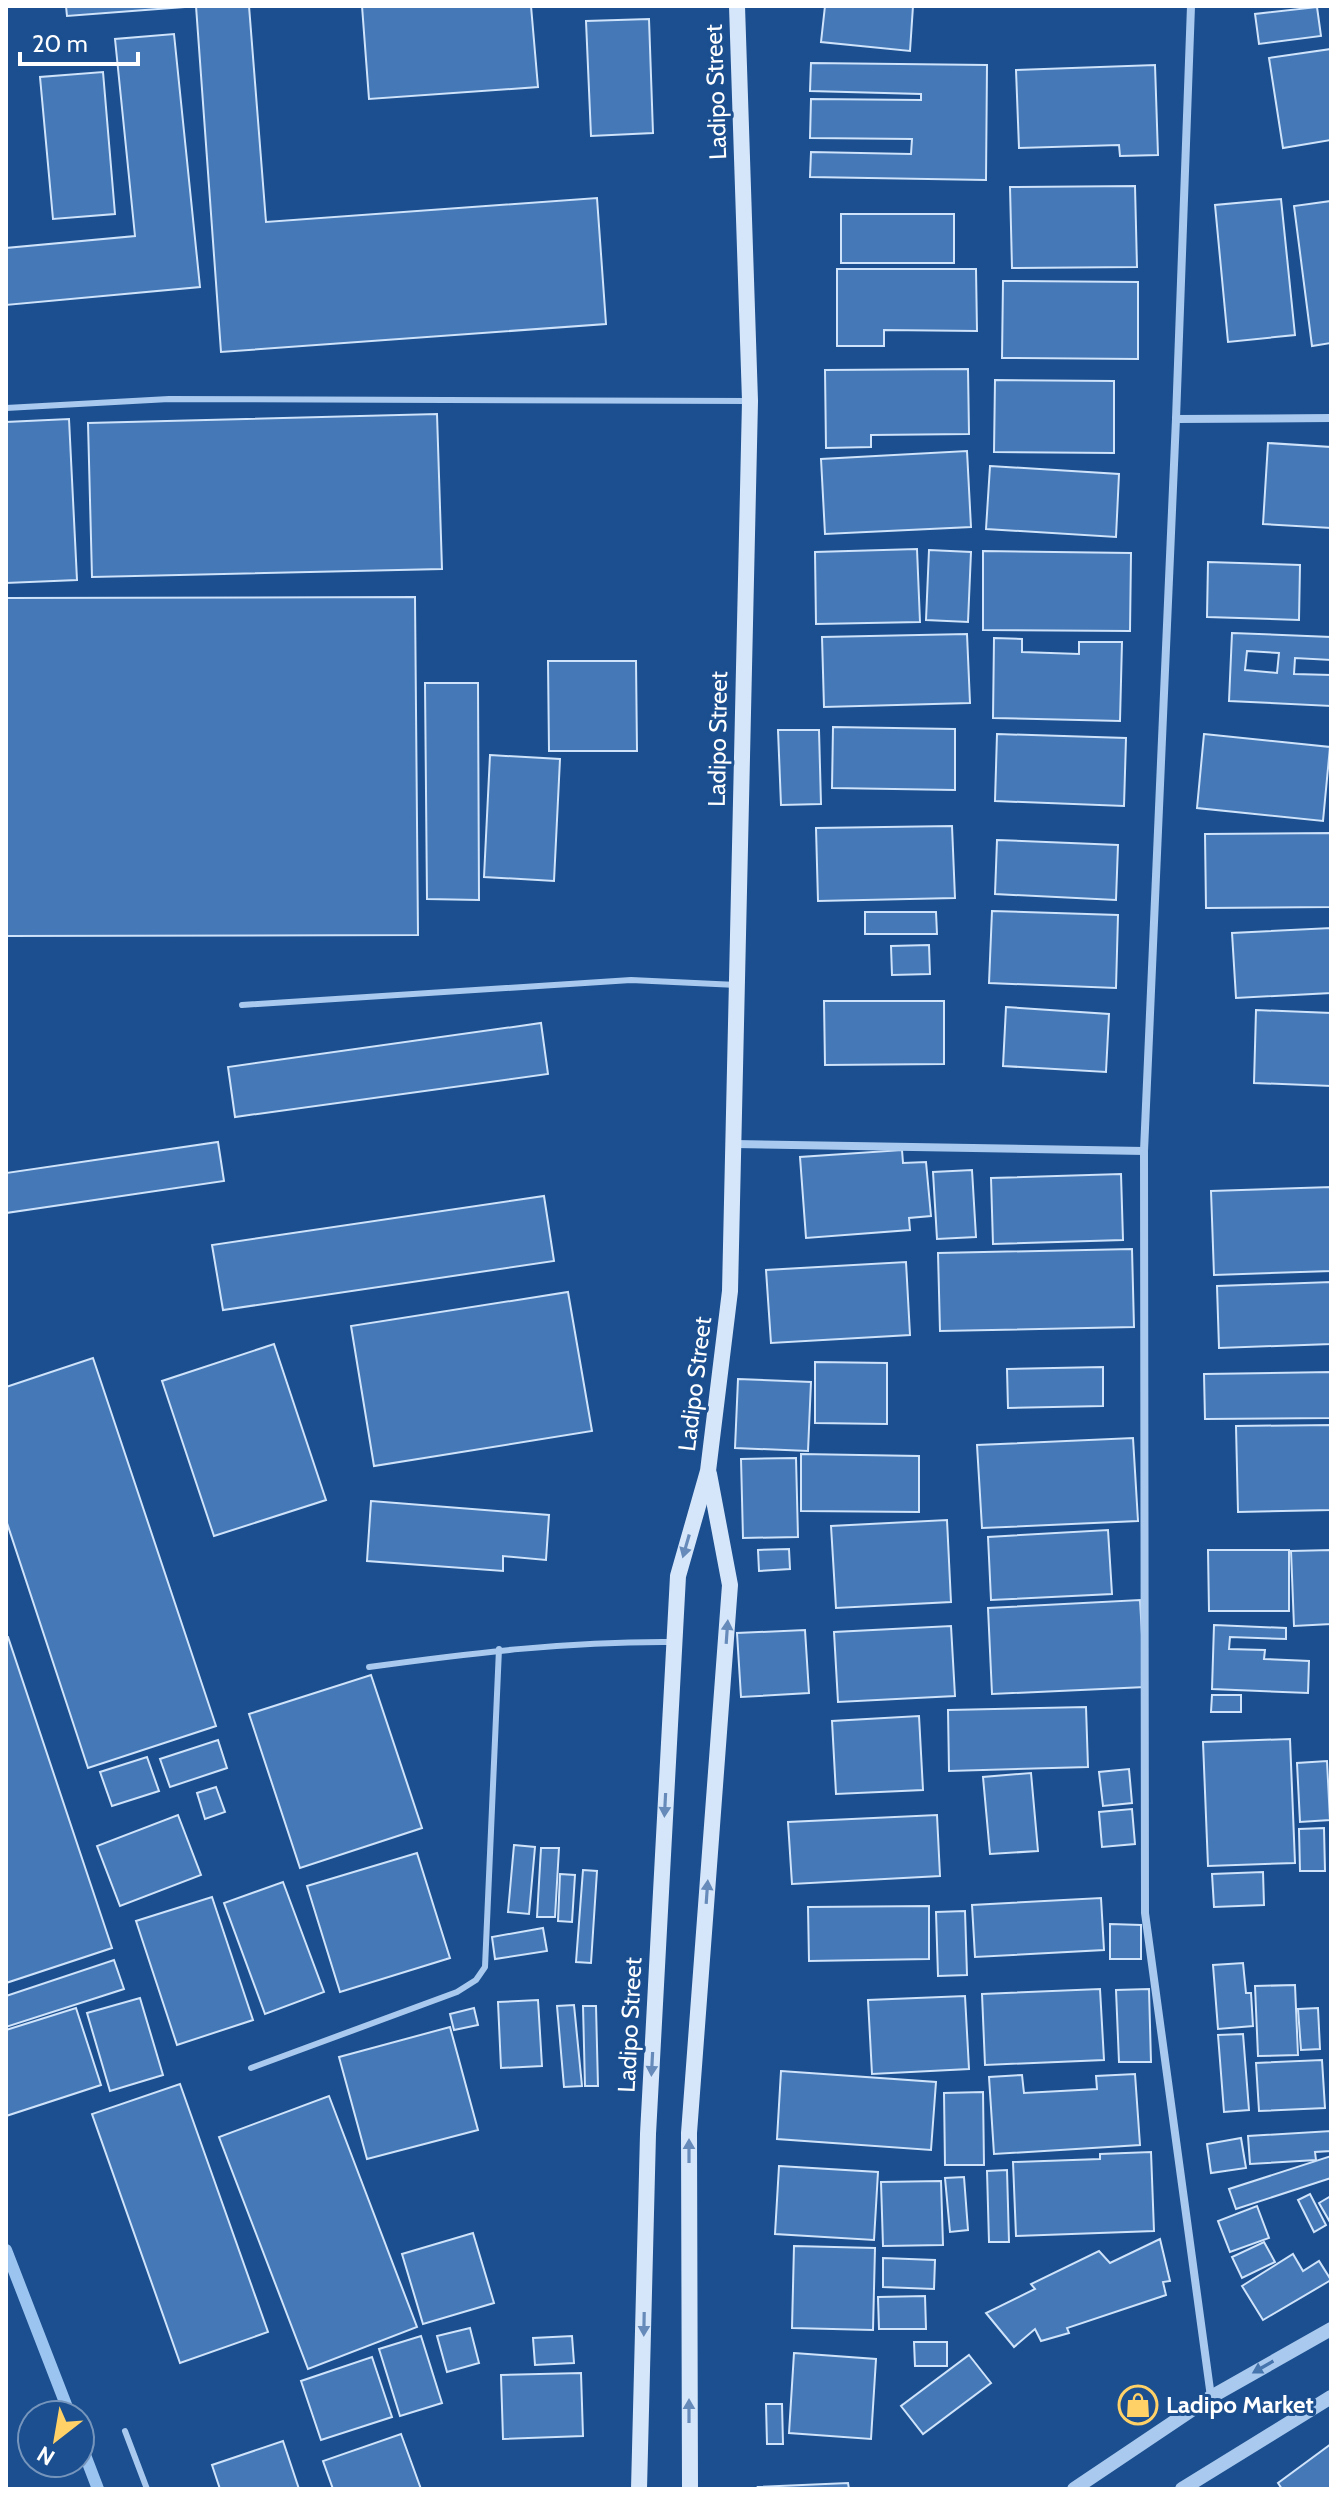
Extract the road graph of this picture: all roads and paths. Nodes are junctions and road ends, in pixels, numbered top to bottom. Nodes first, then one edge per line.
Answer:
1 (737, 6) edge
2 (1191, 6) edge
3 (750, 401) junction
4 (6, 408) edge
5 (1331, 418) edge
6 (1176, 419) junction
7 (737, 985) junction
8 (242, 1005) dead end
9 (734, 1144) junction
10 (1144, 1151) junction
11 (708, 1471) junction
12 (674, 1642) junction
13 (499, 1649) junction
14 (369, 1667) dead end
15 (251, 2068) dead end
16 (1331, 2329) edge
17 (1211, 2397) junction
18 (1331, 2397) edge
19 (125, 2431) dead end
20 (147, 2489) edge
21 (639, 2489) edge
22 (690, 2489) edge
23 (1074, 2489) edge
24 (1182, 2489) edge

1 - 3 main road, Ladipo Street
2 - 6 street
3 - 4 lane
3 - 7 main road, Ladipo Street
5 - 6 street
6 - 10 street
7 - 8 lane
7 - 9 main road, Ladipo Street
9 - 10 street
9 - 11 main road, Ladipo Street
10 - 17 street
11 -> 12 main road, Ladipo Street
22 -> 11 main road, Ladipo Street
12 - 13 lane
12 -> 21 main road, Ladipo Street
13 - 14 lane
13 - 15 lane
16 -> 17 street
17 - 23 street
18 - 24 street
19 - 20 lane

